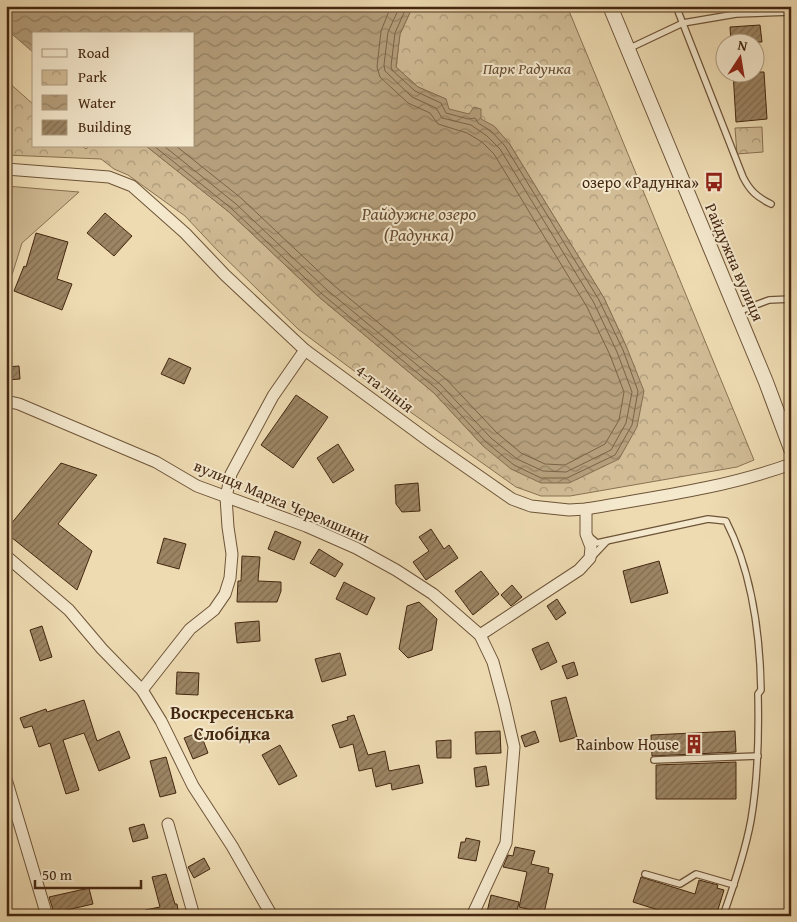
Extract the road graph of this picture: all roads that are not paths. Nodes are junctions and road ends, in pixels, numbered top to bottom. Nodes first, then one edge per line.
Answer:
1 (610, 6) edge
2 (676, 6) edge
3 (791, 12) edge
4 (683, 23) junction
5 (628, 50) junction
6 (6, 170) edge
7 (771, 204) dead end
8 (790, 300) edge
9 (737, 312) junction
10 (305, 350) junction
11 (6, 401) edge
12 (791, 449) edge
13 (791, 464) edge
14 (226, 497) junction
15 (586, 509) junction
16 (586, 534) junction
17 (608, 540) junction
18 (6, 556) edge
19 (590, 558) junction
20 (480, 635) junction
21 (142, 690) junction
22 (758, 756) junction
23 (654, 760) dead end
24 (6, 779) edge
25 (168, 824) dead end
26 (645, 874) dead end
27 (734, 885) junction
28 (48, 916) edge
29 (194, 916) edge
30 (272, 916) edge
31 (472, 916) edge
32 (723, 916) edge

1 - 5 street, Райдужна вулиця
2 - 4 lane
3 - 4 lane
4 - 5 lane
4 - 7 lane
5 - 9 street, Райдужна вулиця
6 - 10 street, 4-та лінія
8 - 9 lane
9 - 12 street, Райдужна вулиця
10 - 14 street
10 - 15 street, 4-та лінія
11 - 14 street, вулиця Марка Черемшини
13 - 15 street, 4-та лінія
14 - 20 street, вулиця Марка Черемшини
14 - 21 street
15 - 16 street
16 - 17 lane
16 - 19 street
17 - 19 lane
17 - 22 lane
18 - 21 street
19 - 20 street
20 - 31 street, вулиця Марка Черемшини
21 - 30 street
22 - 23 lane
22 - 27 lane
24 - 28 street
25 - 29 street
26 - 27 lane
27 - 32 lane

